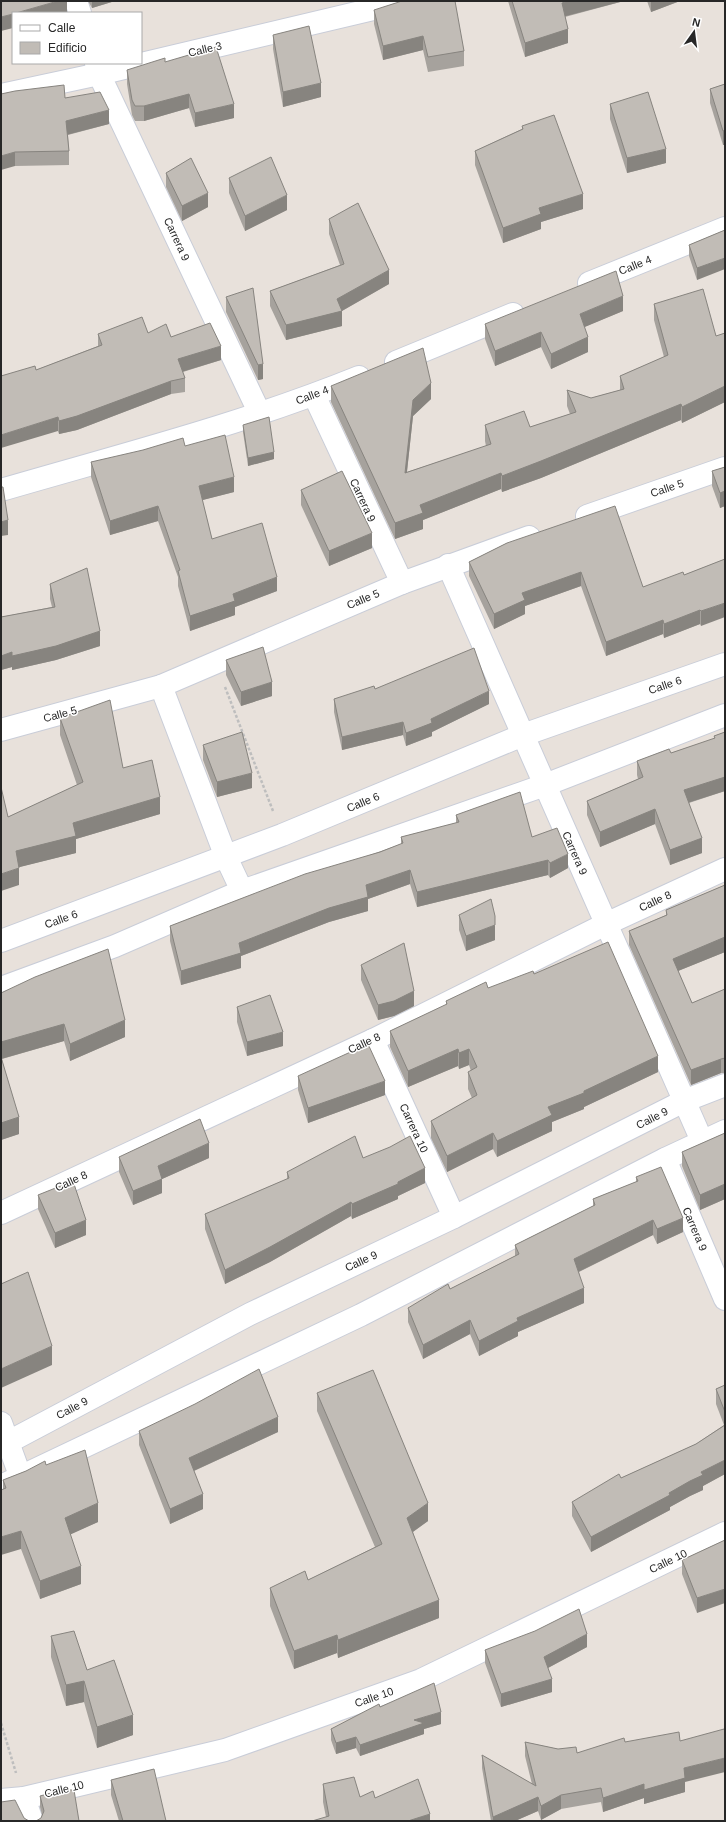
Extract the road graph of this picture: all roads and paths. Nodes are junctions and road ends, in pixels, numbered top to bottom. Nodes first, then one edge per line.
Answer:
1 (76, 1) edge
2 (408, 1) edge
3 (80, 12) edge
4 (142, 58) edge
5 (117, 64) edge
6 (98, 68) edge
7 (1, 95) edge
8 (725, 228) edge
9 (571, 290) edge
10 (534, 305) edge
11 (314, 395) junction
12 (260, 414) junction
13 (725, 468) edge
14 (1, 490) edge
15 (568, 523) edge
16 (545, 531) edge
17 (448, 565) junction
18 (402, 583) junction
19 (216, 662) junction
20 (725, 664) edge
21 (161, 686) junction
22 (725, 715) edge
23 (1, 730) edge
24 (523, 735) junction
25 (544, 784) junction
26 (282, 835) junction
27 (226, 857) junction
28 (725, 869) edge
29 (242, 891) junction
30 (606, 924) junction
31 (1, 941) edge
32 (1, 988) edge
33 (373, 1040) junction
34 (725, 1085) edge
35 (684, 1102) junction
36 (725, 1131) edge
37 (702, 1141) junction
38 (665, 1159) junction
39 (1, 1213) edge
40 (454, 1217) junction
41 (725, 1299) edge
42 (3, 1437) edge
43 (21, 1478) junction
44 (1, 1486) edge
45 (725, 1533) edge
46 (1, 1723) edge
47 (24, 1798) junction
48 (1, 1800) edge
49 (32, 1821) edge

1 - 3 street
2 - 4 street, Calle 3
5 - 6 street, Calle 3
6 - 7 street, Calle 3
6 - 12 street, Carrera 9
8 - 9 street, Calle 4
10 - 11 street, Calle 4
11 - 12 street, Calle 4
11 - 18 street, Carrera 9
12 - 14 street, Calle 4
13 - 15 street, Calle 5
16 - 17 street, Calle 5
17 - 18 street, Calle 5
17 - 24 street, Carrera 9
18 - 19 street, Calle 5
19 - 21 street, Calle 5
19 - 26 path
20 - 24 street, Calle 6
21 - 23 street, Calle 5
21 - 27 street
22 - 25 street
24 - 25 street, Carrera 9
24 - 26 street, Calle 6
25 - 29 street
25 - 30 street, Carrera 9
26 - 27 street, Calle 6
27 - 29 street
27 - 31 street, Calle 6
28 - 30 street, Calle 8
29 - 32 street
30 - 33 street, Calle 8
30 - 35 street, Carrera 9
33 - 39 street, Calle 8
33 - 40 street, Carrera 10
34 - 35 street, Calle 9
35 - 37 street, Carrera 9
35 - 40 street, Calle 9
36 - 37 street
37 - 38 street
38 - 41 street, Carrera 9
38 - 43 street
40 - 42 street, Calle 9
42 - 43 street
43 - 44 street
45 - 47 street, Calle 10
46 - 47 path
47 - 48 street, Calle 10
47 - 49 street

